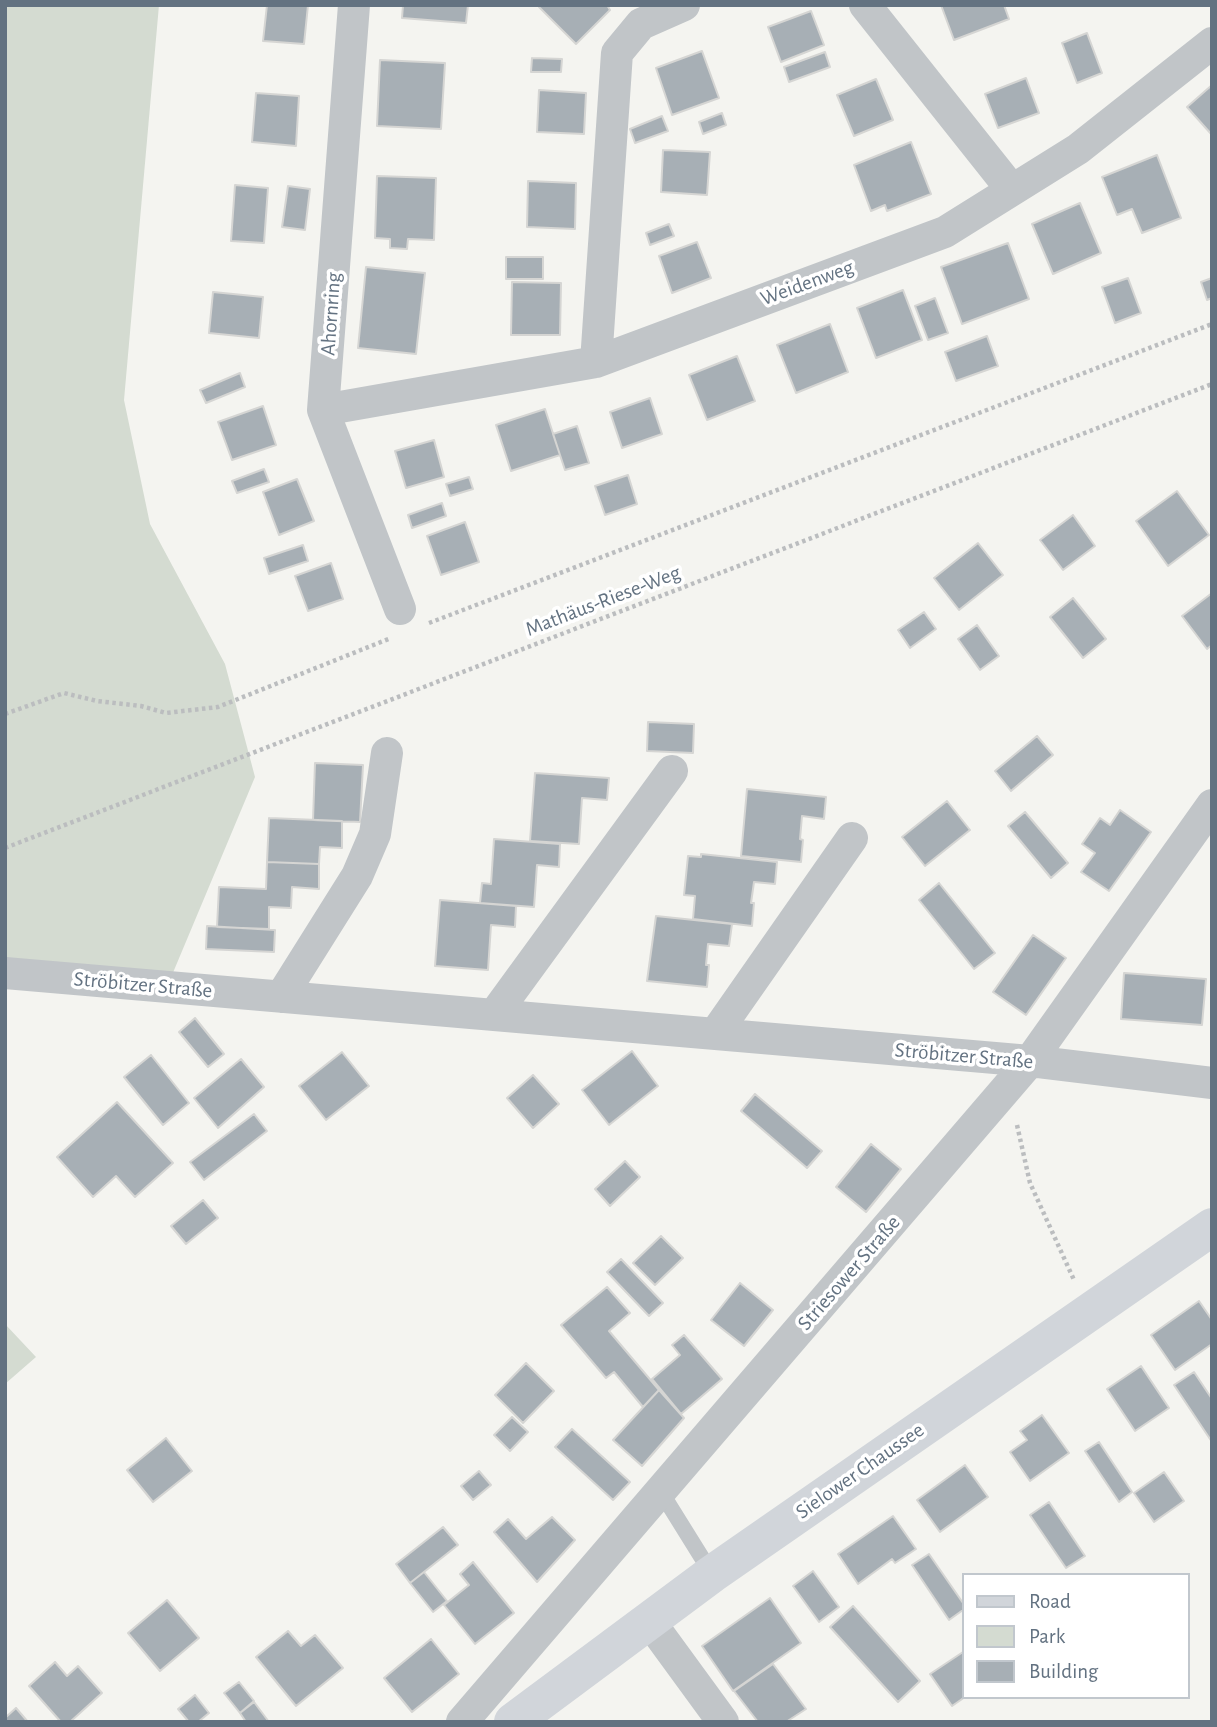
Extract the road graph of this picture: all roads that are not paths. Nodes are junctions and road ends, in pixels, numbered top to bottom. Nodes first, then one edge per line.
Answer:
1 (354, 5) edge
2 (684, 5) edge
3 (865, 5) edge
4 (1212, 43) edge
5 (1012, 190) junction
6 (596, 362) junction
7 (323, 410) junction
8 (407, 623) road end
9 (387, 753) dead end
10 (672, 771) dead end
11 (1212, 805) edge
12 (852, 838) dead end
13 (5, 973) edge
14 (281, 997) junction
15 (494, 1015) junction
16 (715, 1034) junction
17 (1031, 1061) junction
18 (1212, 1083) edge
19 (1212, 1227) edge
20 (661, 1492) junction
21 (712, 1574) junction
22 (650, 1622) junction
23 (462, 1722) edge
24 (513, 1722) edge
25 (723, 1722) edge

1 - 7 street, Ahornring
2 - 6 street
3 - 5 street
4 - 5 street, Weidenweg
5 - 6 street, Weidenweg
6 - 7 street, Weidenweg
7 - 8 street, Ahornring
9 - 14 street
10 - 15 street
11 - 17 street, Striesower Straße
12 - 16 street
13 - 14 street, Ströbitzer Straße
14 - 15 street, Ströbitzer Straße
15 - 16 street, Ströbitzer Straße
16 - 17 street, Ströbitzer Straße
17 - 18 street, Ströbitzer Straße
17 - 20 street, Striesower Straße
19 - 21 main road, Sielower Chaussee
20 - 21 lane
20 - 23 street, Striesower Straße
21 - 22 main road, Sielower Chaussee
22 - 24 main road, Sielower Chaussee
22 - 25 street

